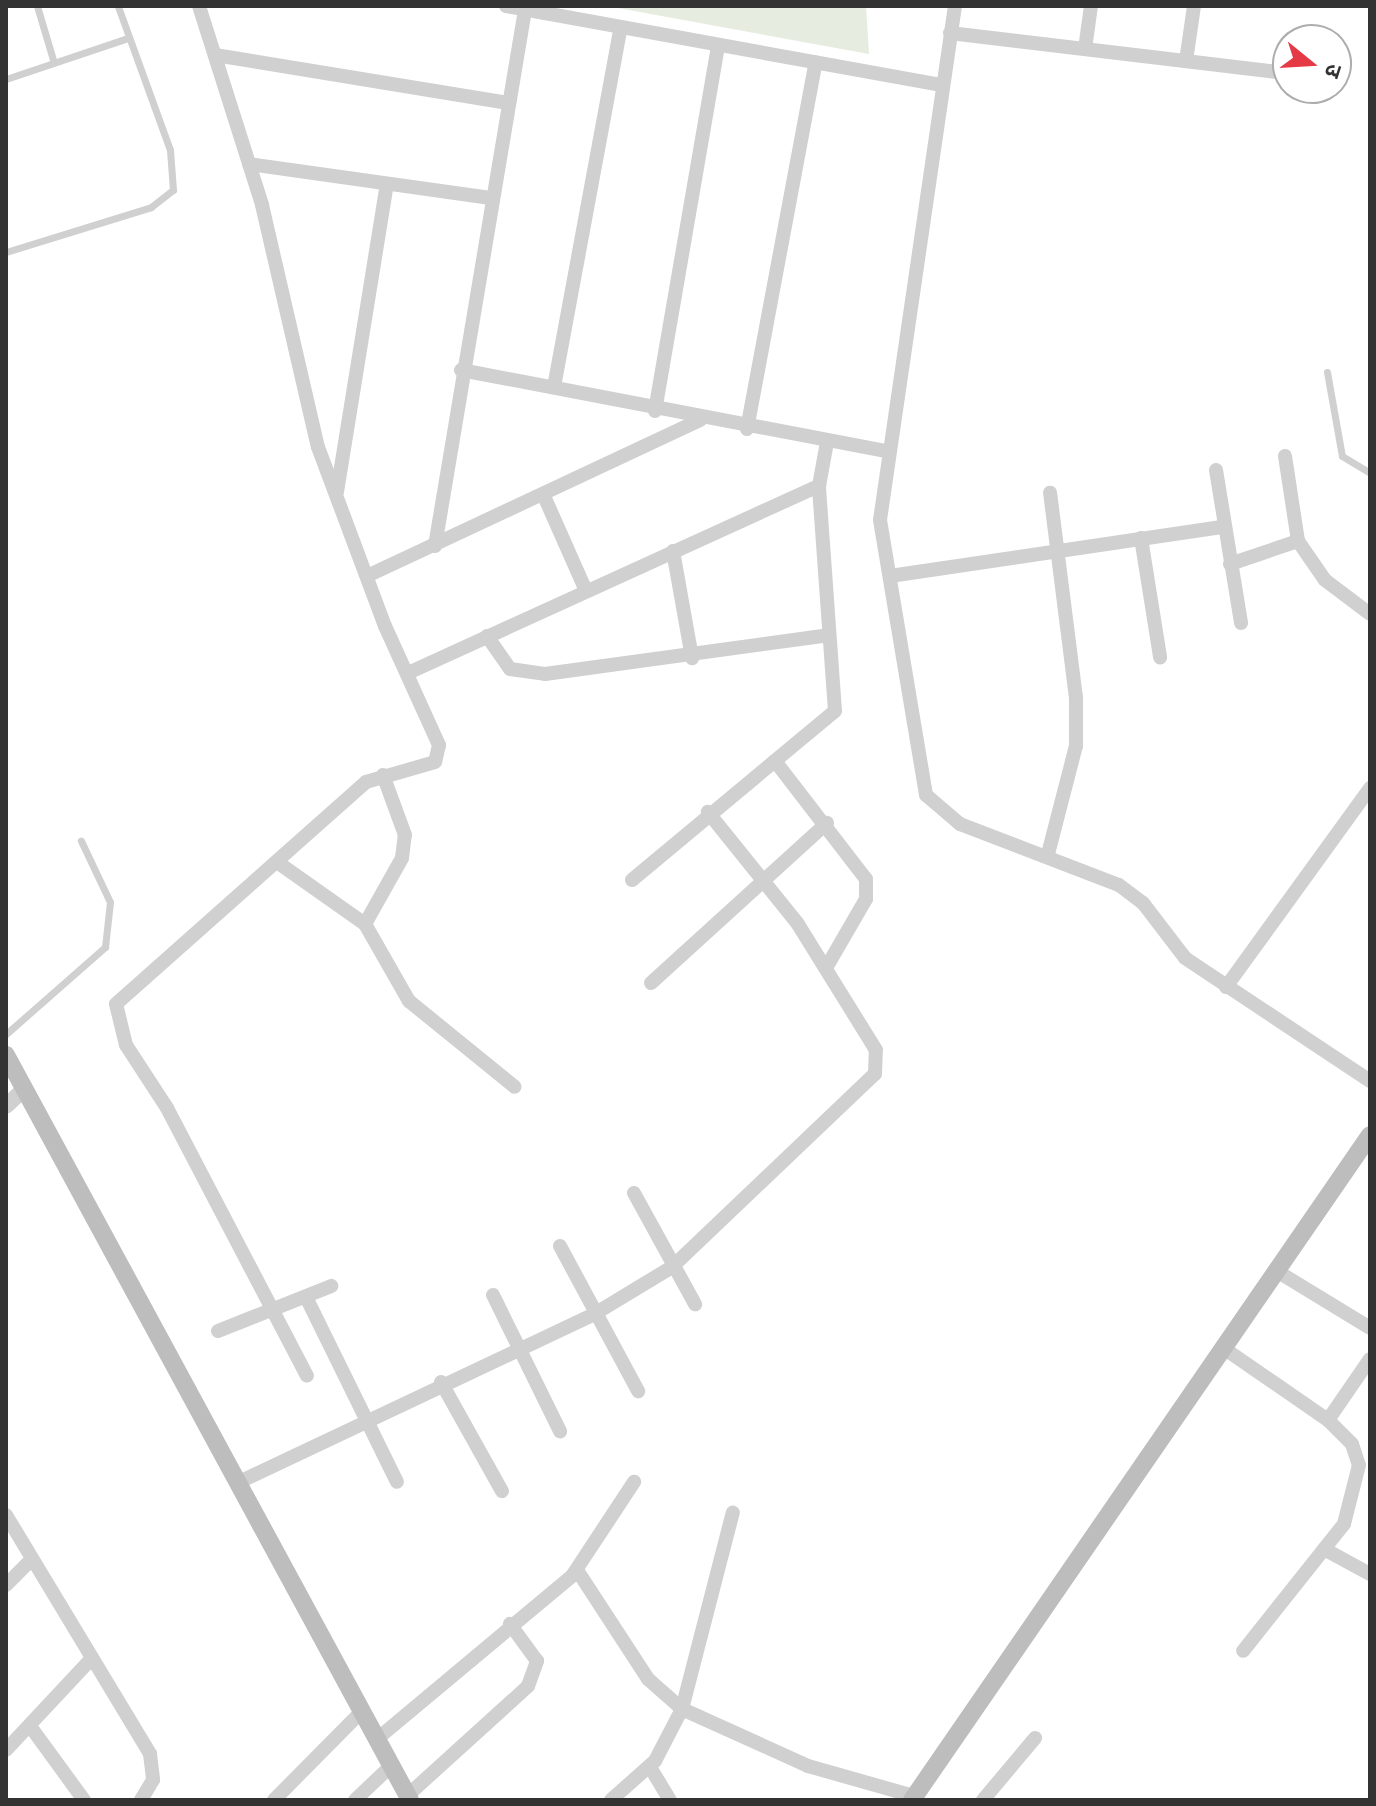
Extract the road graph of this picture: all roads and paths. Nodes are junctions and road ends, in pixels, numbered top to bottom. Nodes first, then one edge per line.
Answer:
1 (37, 6) edge
2 (118, 6) edge
3 (199, 6) edge
4 (506, 6) edge
5 (955, 6) edge
6 (1091, 6) edge
7 (1194, 6) edge
8 (525, 10) junction
9 (621, 27) junction
10 (950, 33) junction
11 (128, 38) junction
12 (718, 45) junction
13 (1085, 49) junction
14 (215, 55) junction
15 (1186, 61) junction
16 (816, 62) junction
17 (54, 63) junction
18 (1272, 71) edge
19 (6, 79) edge
20 (942, 85) junction
21 (508, 103) junction
22 (249, 164) junction
23 (387, 184) junction
24 (491, 198) junction
25 (6, 252) edge
26 (461, 370) junction
27 (1327, 372) dead end
28 (554, 387) junction
29 (655, 411) junction
30 (700, 420) junction
31 (747, 429) junction
32 (827, 442) junction
33 (886, 451) junction
34 (1285, 456) dead end
35 (1216, 470) dead end
36 (1370, 473) edge
37 (819, 486) junction
38 (337, 492) junction
39 (1050, 493) dead end
40 (544, 496) junction
41 (1223, 527) junction
42 (1141, 538) junction
43 (1298, 541) junction
44 (435, 546) junction
45 (1061, 550) junction
46 (673, 551) junction
47 (1230, 564) junction
48 (367, 576) junction
49 (890, 576) junction
50 (586, 591) junction
51 (1370, 614) edge
52 (1241, 623) dead end
53 (487, 636) junction
54 (824, 636) junction
55 (1160, 657) dead end
56 (692, 658) junction
57 (408, 673) junction
58 (775, 761) junction
59 (383, 775) junction
60 (1370, 788) edge
61 (708, 812) junction
62 (827, 823) junction
63 (81, 841) dead end
64 (1048, 854) junction
65 (277, 862) junction
66 (761, 878) junction
67 (632, 880) dead end
68 (365, 924) junction
69 (826, 968) junction
70 (651, 983) dead end
71 (1226, 987) junction
72 (6, 1034) edge
73 (6, 1055) edge
74 (1370, 1081) edge
75 (515, 1087) dead end
76 (22, 1091) junction
77 (6, 1106) edge
78 (1370, 1135) edge
79 (634, 1193) dead end
80 (560, 1246) dead end
81 (672, 1267) junction
82 (1275, 1270) junction
83 (331, 1286) dead end
84 (493, 1295) dead end
85 (306, 1297) junction
86 (695, 1304) dead end
87 (271, 1310) junction
88 (596, 1313) junction
89 (1370, 1328) edge
90 (218, 1331) dead end
91 (520, 1346) junction
92 (1222, 1347) junction
93 (1370, 1359) edge
94 (307, 1376) dead end
95 (441, 1382) junction
96 (638, 1391) dead end
97 (366, 1419) junction
98 (1328, 1420) junction
99 (560, 1431) dead end
100 (397, 1482) dead end
101 (634, 1482) dead end
102 (237, 1483) junction
103 (502, 1491) dead end
104 (733, 1512) dead end
105 (6, 1515) edge
106 (1324, 1549) junction
107 (31, 1560) junction
108 (577, 1570) junction
109 (1370, 1574) edge
110 (6, 1585) edge
111 (510, 1624) junction
112 (1243, 1651) dead end
113 (92, 1658) junction
114 (682, 1709) junction
115 (362, 1711) junction
116 (30, 1726) junction
117 (1035, 1738) dead end
118 (377, 1739) junction
119 (6, 1750) edge
120 (391, 1766) junction
121 (650, 1767) junction
122 (409, 1798) edge
123 (913, 1798) edge
124 (84, 1800) edge
125 (141, 1800) edge
126 (274, 1800) edge
127 (355, 1800) edge
128 (611, 1800) edge
129 (670, 1800) edge
130 (983, 1800) edge

1 - 17 lane
2 - 11 lane
3 - 14 street
4 - 8 street
5 - 10 street
6 - 13 street
7 - 15 street
8 - 9 street
8 - 21 street
9 - 12 street
9 - 28 street
10 - 13 street
10 - 20 street
11 - 17 lane
11 - 25 lane
12 - 16 street
12 - 29 street
13 - 15 street
14 - 21 street
14 - 22 street
15 - 18 street
16 - 20 street
16 - 31 street
17 - 19 lane
20 - 33 street
21 - 24 street
22 - 23 street
22 - 38 street
23 - 24 street
23 - 38 street
24 - 26 street
26 - 28 street
26 - 44 street
27 - 36 lane
28 - 29 street
29 - 30 street
30 - 31 street
30 - 40 street
31 - 32 street
32 - 33 street
32 - 37 street
33 - 49 street
34 - 43 street
35 - 41 street
37 - 46 street
37 - 54 street
38 - 48 street
39 - 45 street
40 - 44 street
40 - 50 street
41 - 42 street
41 - 47 street
42 - 45 street
42 - 55 street
43 - 47 street
43 - 51 street
44 - 48 street
45 - 49 street
45 - 64 street
46 - 50 street
46 - 56 street
47 - 52 street
48 - 57 street
49 - 64 street
50 - 53 street
53 - 56 street
53 - 57 street
54 - 56 street
54 - 58 street
57 - 59 street
58 - 61 street
58 - 62 street
59 - 65 street
59 - 68 street
60 - 71 street
61 - 66 street
61 - 67 street
62 - 66 street
62 - 69 street
63 - 72 lane
64 - 71 street
65 - 68 street
65 - 87 street
66 - 69 street
66 - 70 street
68 - 75 street
69 - 81 street
71 - 74 street
73 - 76 main road
76 - 77 street
76 - 102 main road
78 - 82 main road
79 - 81 street
80 - 88 street
81 - 86 street
81 - 88 street
82 - 89 street
82 - 92 main road
83 - 85 street
84 - 91 street
85 - 87 street
85 - 97 street
87 - 90 street
87 - 94 street
88 - 91 street
88 - 96 street
91 - 95 street
91 - 99 street
92 - 98 street
92 - 123 main road
93 - 98 street
95 - 97 street
95 - 103 street
97 - 100 street
97 - 102 street
98 - 106 street
101 - 108 street
102 - 115 main road
104 - 114 street
105 - 107 street
106 - 109 street
106 - 112 street
107 - 110 street
107 - 113 street
108 - 111 street
108 - 114 street
111 - 118 street
111 - 122 street
113 - 116 street
113 - 125 street
114 - 121 street
114 - 123 street
115 - 118 main road
115 - 126 street
116 - 119 street
116 - 124 street
117 - 130 street
118 - 120 main road
120 - 122 main road
120 - 127 street
121 - 128 street
121 - 129 street

